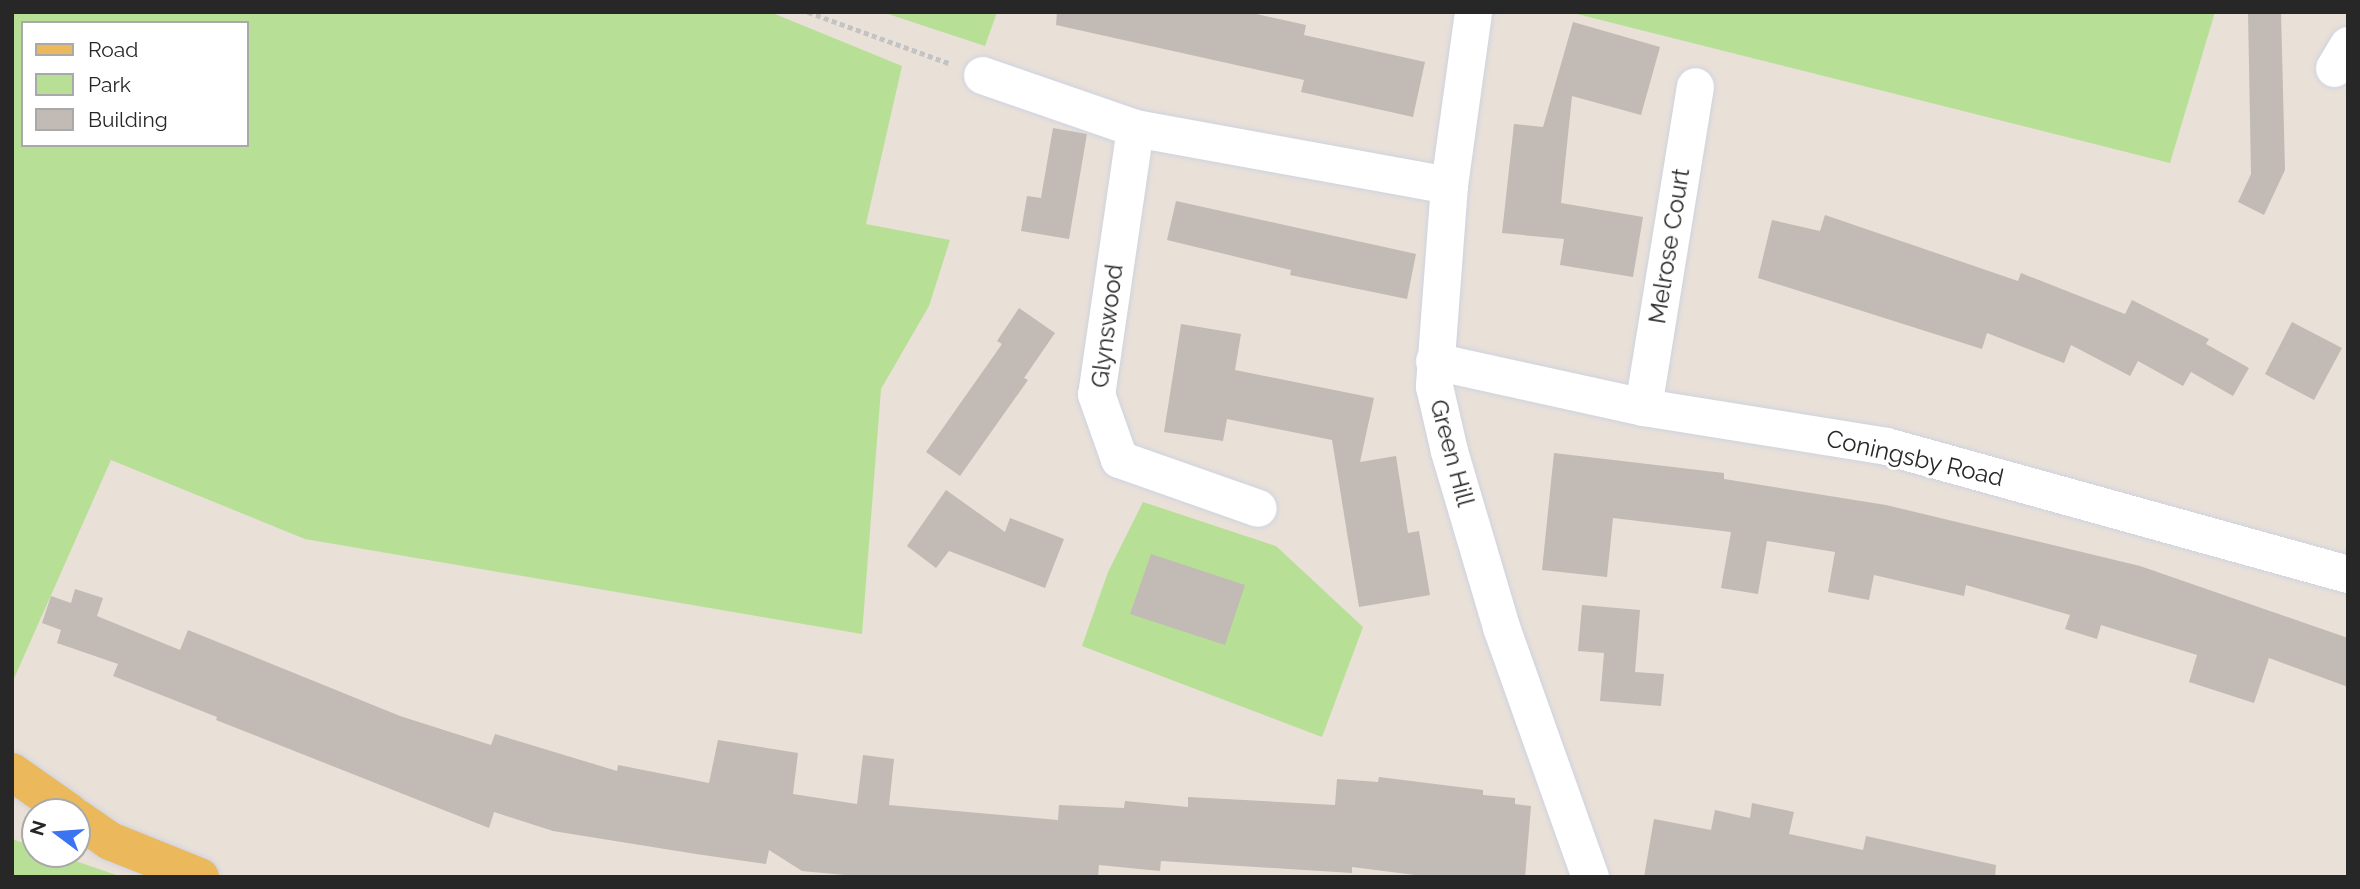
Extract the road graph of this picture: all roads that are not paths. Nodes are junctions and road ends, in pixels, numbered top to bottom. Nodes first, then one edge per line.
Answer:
1 (1473, 12) edge
2 (982, 75) road end
3 (1695, 86) dead end
4 (1135, 128) junction
5 (1449, 185) junction
6 (1434, 360) junction
7 (1643, 407) junction
8 (1258, 508) dead end
9 (2348, 574) edge
10 (12, 772) edge
11 (49, 798) edge
12 (91, 828) edge
13 (200, 877) edge
14 (1590, 877) edge

1 - 5 street, Green Hill
2 - 4 street
3 - 7 street, Melrose Court
4 - 5 street
4 - 8 street, Glynswood
5 - 6 street, Green Hill
6 - 7 street, Coningsby Road
6 - 14 street, Green Hill
7 - 9 street, Coningsby Road
10 - 11 main road
12 - 13 main road

